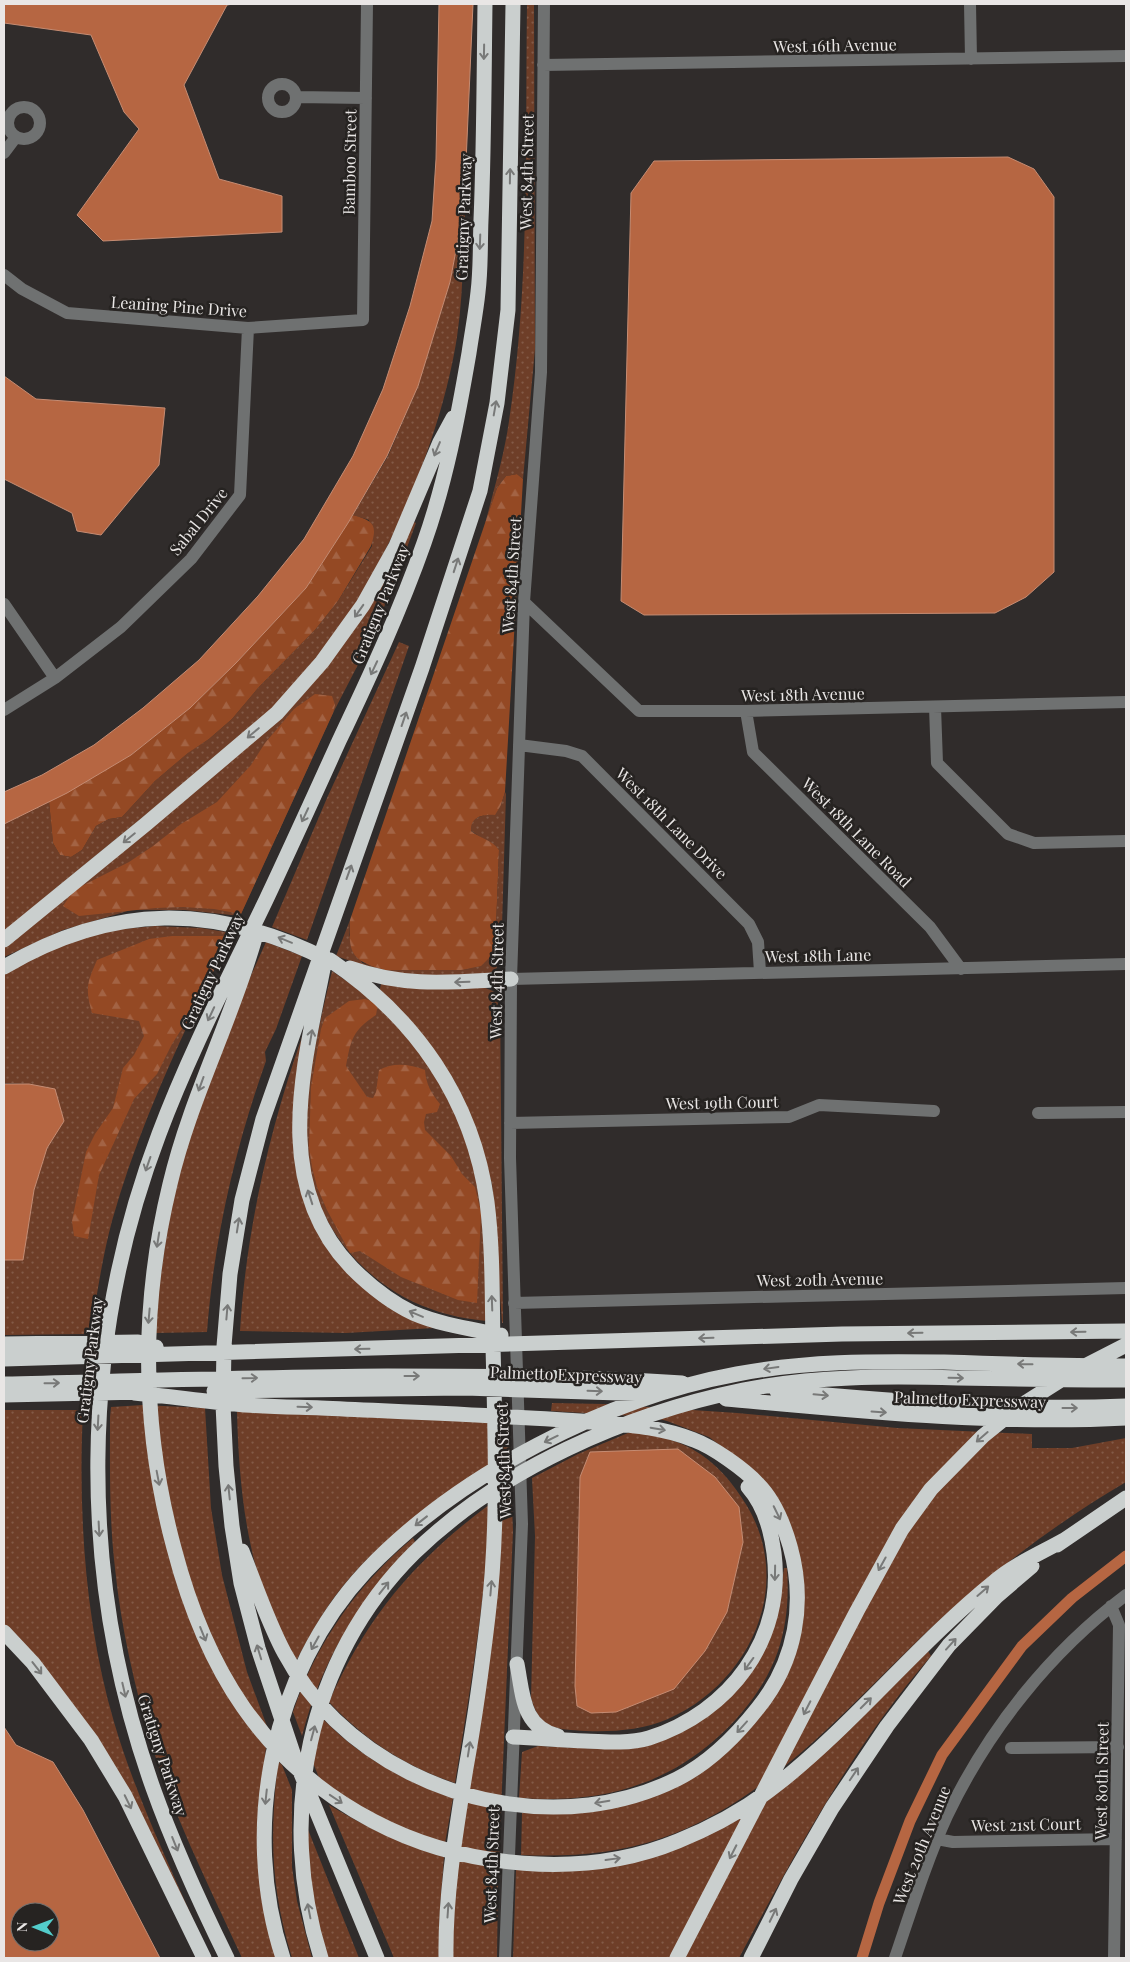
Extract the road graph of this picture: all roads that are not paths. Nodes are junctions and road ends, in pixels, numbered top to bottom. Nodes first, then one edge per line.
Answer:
1 (367, 4) edge
2 (485, 4) edge
3 (513, 4) edge
4 (544, 4) edge
5 (970, 4) edge
6 (1126, 56) edge
7 (971, 59) junction
8 (543, 65) junction
9 (296, 97) dead end
10 (366, 98) junction
11 (16, 137) dead end
12 (4, 153) edge
13 (4, 275) edge
14 (363, 320) joint
15 (248, 328) junction
16 (460, 406) junction
17 (524, 602) junction
18 (4, 604) edge
19 (55, 678) junction
20 (1126, 702) edge
21 (935, 707) junction
22 (4, 710) edge
23 (746, 712) junction
24 (519, 745) junction
25 (1126, 841) edge
26 (4, 940) edge
27 (330, 960) junction
28 (1126, 964) edge
29 (4, 967) edge
30 (961, 969) junction
31 (238, 972) junction
32 (760, 972) junction
33 (511, 980) junction
34 (308, 1010) junction
35 (934, 1111) dead end
36 (1126, 1112) edge
37 (1038, 1113) dead end
38 (510, 1123) junction
39 (1126, 1288) edge
40 (514, 1303) junction
41 (1126, 1331) edge
42 (545, 1343) junction
43 (4, 1344) edge
44 (1126, 1345) edge
45 (182, 1354) junction
46 (4, 1359) edge
47 (1126, 1366) edge
48 (1126, 1380) edge
49 (465, 1382) junction
50 (546, 1383) junction
51 (4, 1384) edge
52 (134, 1393) junction
53 (4, 1395) edge
54 (1126, 1406) edge
55 (1126, 1418) edge
56 (720, 1453) junction
57 (1126, 1498) edge
58 (232, 1526) junction
59 (1064, 1540) junction
60 (1126, 1595) edge
61 (1111, 1606) junction
62 (4, 1632) edge
63 (517, 1664) junction
64 (513, 1737) junction
65 (572, 1740) junction
66 (1118, 1747) junction
67 (1011, 1748) dead end
68 (937, 1839) junction
69 (1116, 1839) junction
70 (204, 1958) edge
71 (227, 1958) edge
72 (283, 1958) edge
73 (321, 1958) edge
74 (378, 1958) edge
75 (446, 1958) edge
76 (505, 1958) edge
77 (677, 1958) edge
78 (751, 1958) edge
79 (895, 1958) edge
80 (1114, 1958) edge

1 - 10 street, Bamboo Street
2 -> 16 highway, Gratigny Parkway
34 -> 3 highway
4 - 8 street, West 84th Street
5 - 7 street
6 - 7 street, West 16th Avenue
7 - 8 street, West 16th Avenue
8 - 17 street, West 84th Street
9 - 10 street
10 - 14 street, Bamboo Street
11 - 12 street
13 - 15 street, Leaning Pine Drive
14 - 15 street, Leaning Pine Drive
15 - 19 street, Sabal Drive
16 -> 26 highway
16 -> 31 highway, Gratigny Parkway
17 - 23 street, West 18th Avenue
17 - 24 street, West 84th Street
18 - 19 street
19 - 22 street, Sabal Drive
20 - 21 street, West 18th Avenue
21 - 23 street, West 18th Avenue
21 - 25 street
23 - 30 street, West 18th Lane Road
24 - 32 street, West 18th Lane Drive
24 - 33 street, West 84th Street
27 -> 29 highway
33 -> 27 highway
75 -> 27 highway
28 - 30 street, West 18th Lane
30 - 32 street, West 18th Lane
31 -> 59 highway
31 -> 71 highway, Gratigny Parkway
32 - 33 street, West 18th Lane
33 - 38 street, West 84th Street
42 -> 34 highway
58 -> 34 highway
35 - 38 street, West 19th Court
36 - 37 street
38 - 40 street, West 84th Street
39 - 40 street, West 20th Avenue
40 - 63 street, West 84th Street
41 -> 42 highway, Palmetto Expressway
42 -> 45 highway, Palmetto Expressway
43 - 45 highway
44 -> 77 highway
45 - 46 highway, Palmetto Expressway
47 -> 72 highway
73 -> 48 highway
49 - 50 highway, Palmetto Expressway
51 -> 49 highway
49 - 52 highway, Palmetto Expressway
50 -> 54 highway
50 -> 55 highway, Palmetto Expressway
52 - 53 highway, Palmetto Expressway
52 -> 56 highway
56 -> 58 highway
56 -> 65 highway
57 - 59 highway
74 -> 58 highway
78 -> 59 highway
60 - 61 street, West 20th Avenue
61 - 66 street, West 80th Street
61 - 68 street, West 20th Avenue
62 -> 70 highway
63 - 64 street, West 84th Street
63 - 65 highway
64 - 65 highway
64 - 76 street, West 84th Street
66 - 67 street
66 - 69 street, West 80th Street
68 - 69 street, West 21st Court
68 - 79 street, West 20th Avenue
69 - 80 street, West 80th Street

